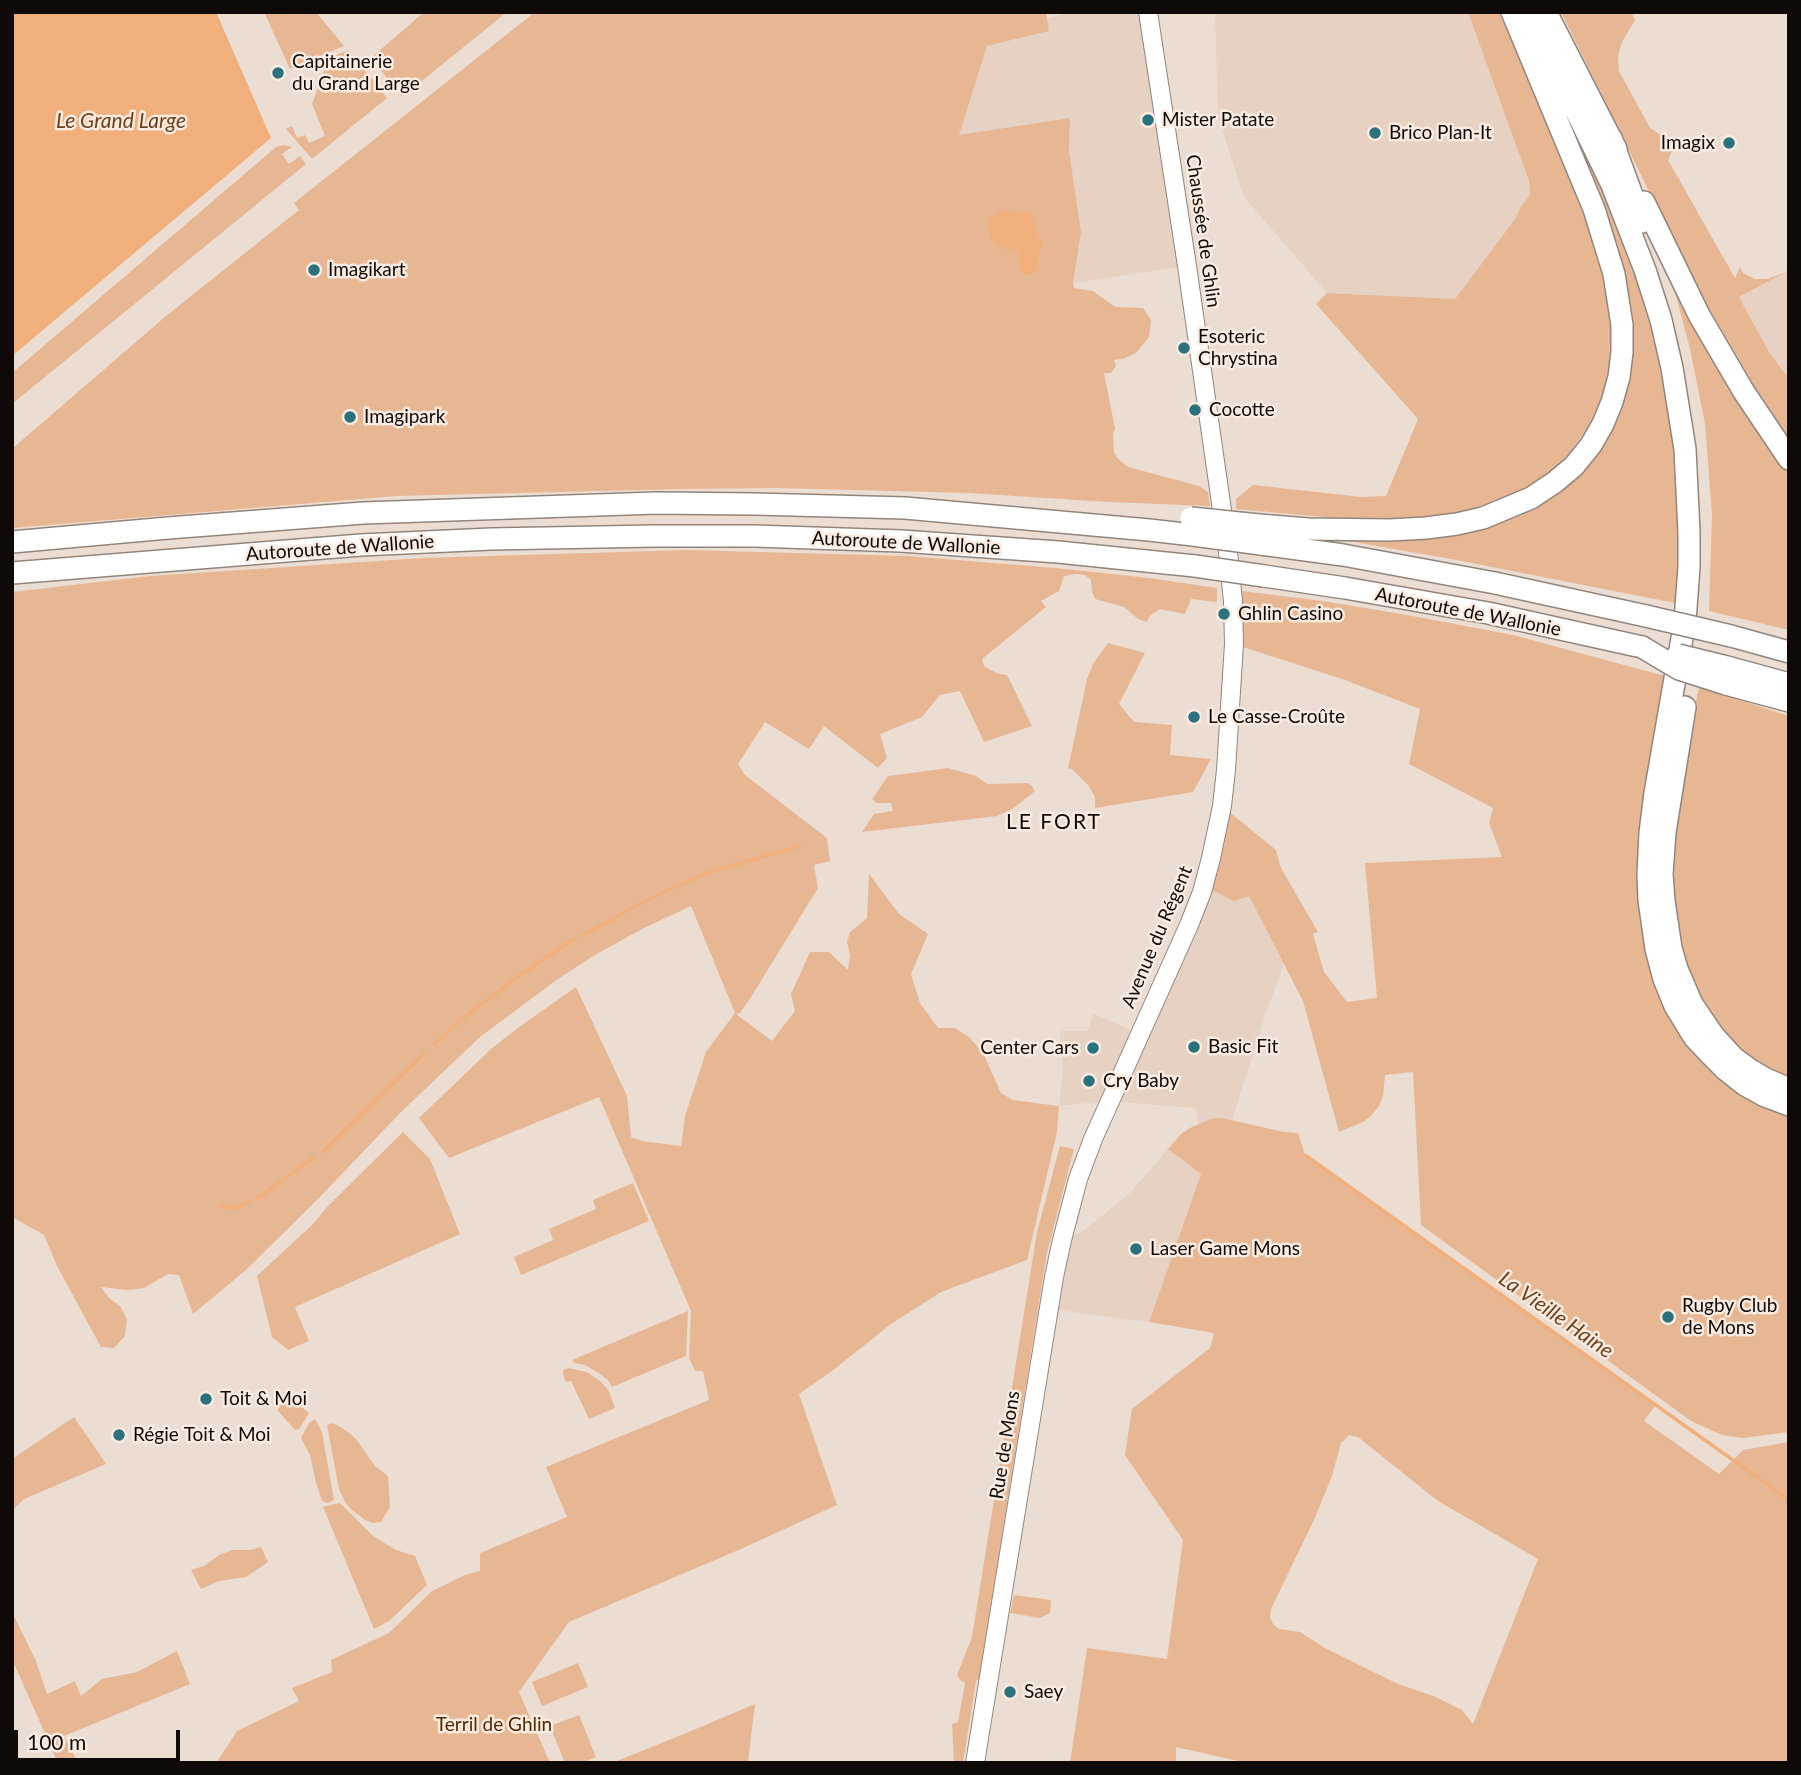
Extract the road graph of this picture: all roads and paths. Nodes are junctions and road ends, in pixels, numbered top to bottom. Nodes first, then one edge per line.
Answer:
1 (1148, 12) edge
2 (1512, 12) edge
3 (1528, 12) edge
4 (1546, 12) edge
5 (1611, 138) junction
6 (1214, 449) joint
7 (1789, 459) edge
8 (1260, 534) junction
9 (12, 542) edge
10 (12, 573) edge
11 (1789, 652) edge
12 (1727, 676) junction
13 (1789, 684) edge
14 (1789, 701) edge
15 (1789, 1089) edge
16 (1789, 1105) edge
17 (1093, 1139) joint
18 (975, 1763) edge

1 - 6 main road, Chaussée de Ghlin
2 - 8 highway
3 - 16 highway
4 - 5 highway
5 - 7 highway
5 - 15 highway
6 - 17 main road, Avenue du Régent
8 - 9 highway, Autoroute de Wallonie, bridge
8 - 11 highway, Autoroute de Wallonie, bridge
10 - 12 highway, Autoroute de Wallonie, bridge
12 - 13 highway, Autoroute de Wallonie
12 - 14 highway
17 - 18 main road, Rue de Mons

